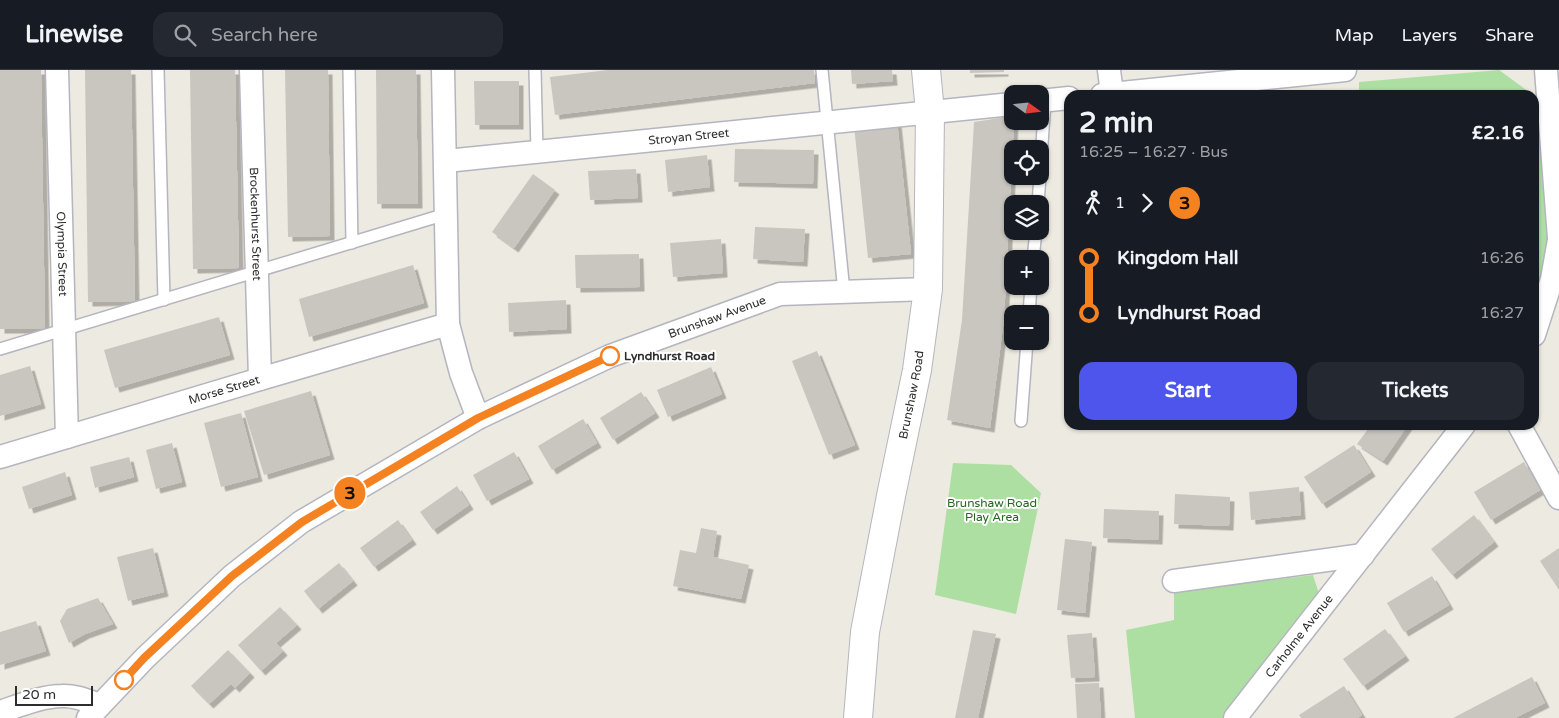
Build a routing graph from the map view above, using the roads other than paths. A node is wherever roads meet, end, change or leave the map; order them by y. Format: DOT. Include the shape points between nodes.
graph roads {
  1 [pos="58,70"];
  2 [pos="158,70"];
  3 [pos="251,70"];
  4 [pos="348,70"];
  5 [pos="443,70"];
  6 [pos="535,70"];
  7 [pos="822,70"];
  8 [pos="926,70"];
  9 [pos="1109,70"];
  10 [pos="1345,70"];
  11 [pos="1546,70"];
  12 [pos="1217,83"];
  13 [pos="1107,90"];
  14 [pos="1147,90"];
  15 [pos="1064,99"];
  16 [pos="1049,100"];
  17 [pos="1004,105"];
  18 [pos="930,112"];
  19 [pos="828,122"];
  20 [pos="537,152"];
  21 [pos="446,161"];
  22 [pos="446,214"];
  23 [pos="1559,239"];
  24 [pos="352,243"];
  25 [pos="257,272"];
  26 [pos="928,289"];
  27 [pos="844,292"];
  28 [pos="164,300"];
  29 [pos="1539,320"];
  30 [pos="448,324"];
  31 [pos="64,330"];
  32 [pos="0,349"];
  33 [pos="1026,350"];
  34 [pos="260,379"];
  35 [pos="478,418"];
  36 [pos="1021,421"];
  37 [pos="1460,430"];
  38 [pos="1522,430"];
  39 [pos="67,437"];
  40 [pos="0,457"];
  41 [pos="1559,498"];
  42 [pos="1362,554"];
  43 [pos="1174,581"];
  44 [pos="0,712"];
  45 [pos="94,712"];
  46 [pos="858,718"];
  47 [pos="1235,718"];
  1 -- 31 [label="street, Olympia Street"];
  2 -- 28 [label="lane"];
  3 -- 25 [label="street, Brockenhurst Street"];
  4 -- 24 [label="lane"];
  5 -- 21 [label="street"];
  6 -- 20 [label="lane"];
  7 -- 19 [label="lane"];
  8 -- 18 [label="street, Brunshaw Road"];
  9 -- 13 [label="street"];
  10 -- 12 [label="street"];
  11 -- 23 [label="street"];
  12 -- 14 [label="street"];
  15 -- 16 [label="street"];
  17 -- 18 [label="street, Stroyan Street"];
  18 -- 19 [label="street, Stroyan Street"];
  18 -- 26 [label="street, Brunshaw Road"];
  19 -- 20 [label="street, Stroyan Street"];
  19 -- 27 [label="lane"];
  20 -- 21 [label="street, Stroyan Street"];
  21 -- 22 [label="street"];
  22 -- 24 [label="lane"];
  22 -- 30 [label="street"];
  23 -- 29 [label="street" via="1552,279"];
  24 -- 25 [label="lane"];
  25 -- 28 [label="lane"];
  25 -- 34 [label="street, Brockenhurst Street"];
  26 -- 27 [label="street, Brunshaw Avenue"];
  26 -- 46 [label="street, Brunshaw Road" via="918,370 866,632"];
  27 -- 35 [label="street, Brunshaw Avenue" via="780,294 610,356"];
  28 -- 31 [label="lane"];
  30 -- 34 [label="street, Morse Street"];
  30 -- 35 [label="street" via="460,373"];
  31 -- 32 [label="lane"];
  31 -- 39 [label="street, Olympia Street"];
  33 -- 36 [label="lane"];
  34 -- 39 [label="street, Morse Street"];
  35 -- 45 [label="street, Brunshaw Avenue" via="302,522 232,576 144,658"];
  37 -- 42 [label="street, Carholme Avenue"];
  38 -- 41 [label="street"];
  39 -- 40 [label="street, Morse Street"];
  42 -- 43 [label="street"];
  42 -- 47 [label="street, Carholme Avenue"];
  44 -- 45 [label="street" via="61,696 80,698"];
}
